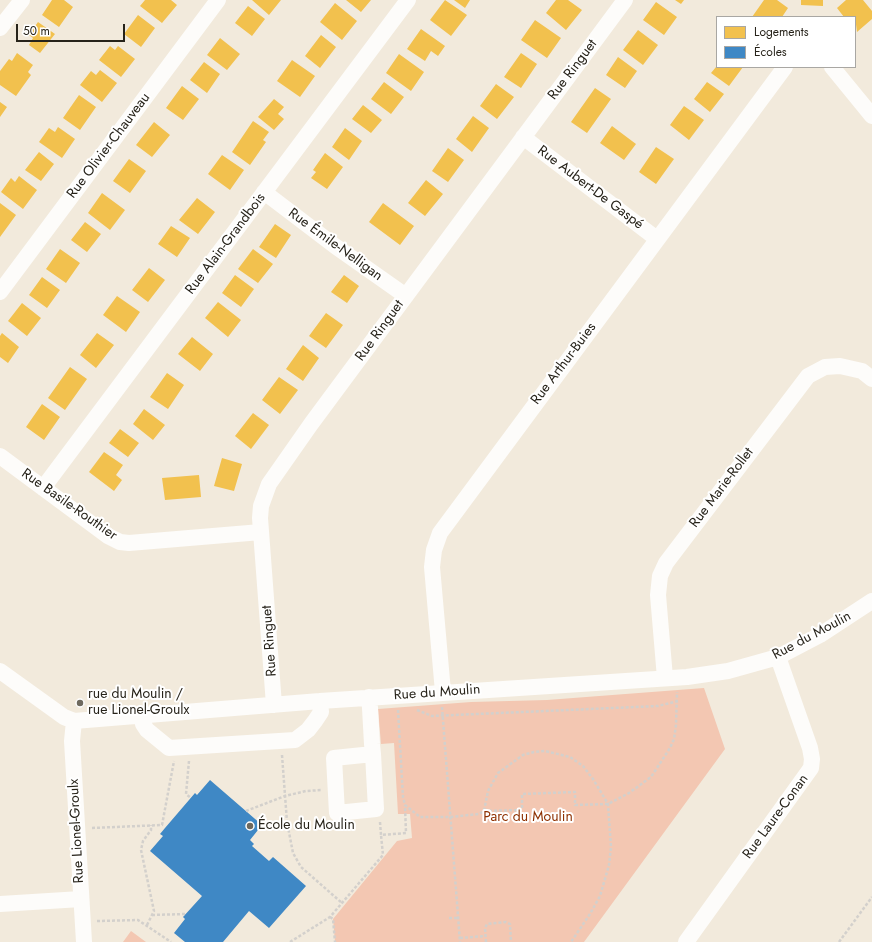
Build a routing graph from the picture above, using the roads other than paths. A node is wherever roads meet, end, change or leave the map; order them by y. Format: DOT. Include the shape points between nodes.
graph roads {
  1 [pos="22,0"];
  2 [pos="218,0"];
  3 [pos="408,0"];
  4 [pos="625,0"];
  5 [pos="0,28"];
  6 [pos="784,68"];
  7 [pos="833,68"];
  8 [pos="872,116"];
  9 [pos="523,137"];
  10 [pos="264,192"];
  11 [pos="657,239"];
  12 [pos="0,292"];
  13 [pos="406,296"];
  14 [pos="872,379"];
  15 [pos="0,456"];
  16 [pos="43,488"];
  17 [pos="261,532"];
  18 [pos="872,602"];
  19 [pos="778,657"];
  20 [pos="0,671"];
  21 [pos="671,683"];
  22 [pos="369,697"];
  23 [pos="442,697"];
  24 [pos="320,701"];
  25 [pos="274,704"];
  26 [pos="142,715"];
  27 [pos="74,721"];
  28 [pos="373,754"];
  29 [pos="81,899"];
  30 [pos="0,904"];
  31 [pos="84,942"];
  32 [pos="686,942"];
  1 -- 5 [label="street"];
  2 -- 12 [label="street, Rue Olivier-Chauveau"];
  3 -- 10 [label="street, Rue Alain-Grandbois"];
  4 -- 9 [label="street, Rue Ringuet"];
  6 -- 11 [label="street, Rue Arthur-Buies"];
  7 -- 8 [label="street"];
  9 -- 11 [label="street, Rue Aubert-De Gaspé"];
  9 -- 13 [label="street, Rue Ringuet"];
  10 -- 13 [label="street, Rue Émile-Nelligan"];
  10 -- 16 [label="street, Rue Alain-Grandbois"];
  11 -- 23 [label="street, Rue Arthur-Buies" via="436,540 432,567"];
  13 -- 17 [label="street, Rue Ringuet" via="273,477 261,506"];
  14 -- 21 [label="street, Rue Marie-Rollet" via="862,371 840,366 825,367 808,376 666,563 660,576 658,595"];
  15 -- 16 [label="street, Rue Basile-Routhier"];
  16 -- 17 [label="street, Rue Basile-Routhier" via="108,536 124,543"];
  17 -- 25 [label="street, Rue Ringuet"];
  18 -- 19 [label="street, Rue du Moulin" via="820,635"];
  19 -- 21 [label="street, Rue du Moulin"];
  19 -- 32 [label="street, Rue Laure-Conan" via="810,748 811,768"];
  20 -- 27 [label="street" via="64,717"];
  21 -- 23 [label="street, Rue du Moulin"];
  22 -- 23 [label="street, Rue du Moulin"];
  22 -- 24 [label="street, Rue du Moulin"];
  22 -- 28 [label="street"];
  24 -- 25 [label="street, Rue du Moulin"];
  24 -- 26 [label="street" via="321,712 308,730 295,740 169,748 146,730"];
  25 -- 26 [label="street, Rue du Moulin"];
  26 -- 27 [label="street, Rue du Moulin"];
  27 -- 29 [label="street, Rue Lionel-Groulx" via="72,741"];
  29 -- 30 [label="street"];
  29 -- 31 [label="street, Rue Lionel-Groulx"];
}
